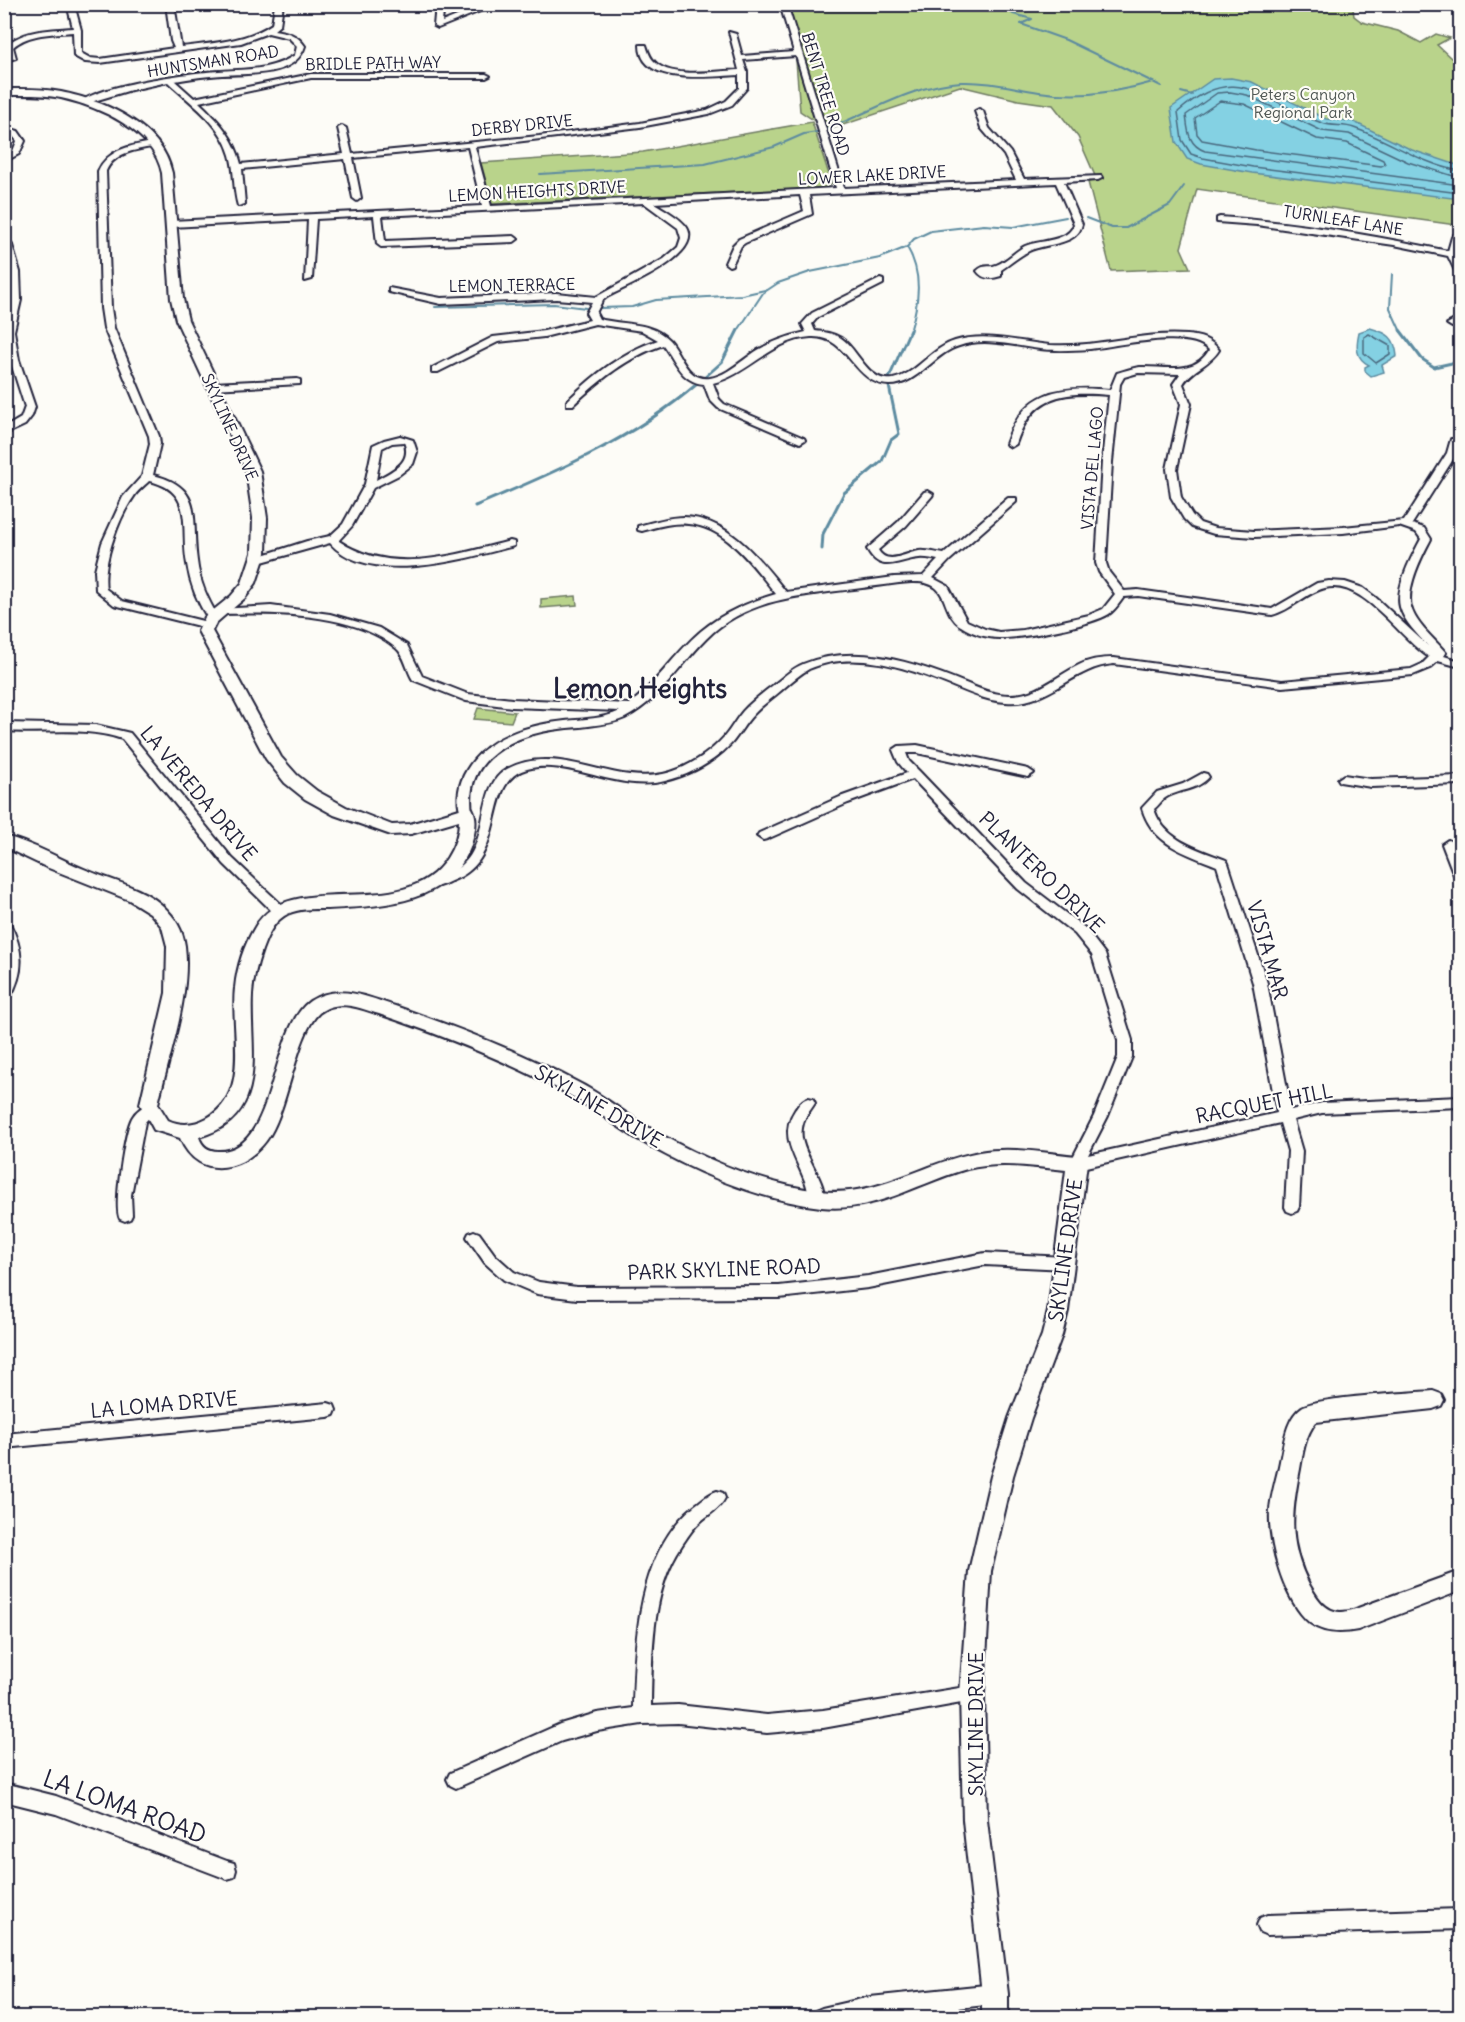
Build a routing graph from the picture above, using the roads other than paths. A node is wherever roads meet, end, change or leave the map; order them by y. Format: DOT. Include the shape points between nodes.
graph roads {
  1 [pos="70,4"];
  2 [pos="170,4"];
  3 [pos="279,4"];
  4 [pos="440,4"];
  5 [pos="495,4"];
  6 [pos="783,4"];
  7 [pos="1419,4"];
  8 [pos="1461,7"];
  9 [pos="1414,12"];
  10 [pos="77,30"];
  11 [pos="269,31"];
  12 [pos="732,34"];
  13 [pos="643,47"];
  14 [pos="178,48"];
  15 [pos="798,54"];
  16 [pos="12,58"];
  17 [pos="739,58"];
  18 [pos="743,72"];
  19 [pos="486,76"];
  20 [pos="171,81"];
  21 [pos="4,92"];
  22 [pos="191,101"];
  23 [pos="84,102"];
  24 [pos="979,111"];
  25 [pos="342,128"];
  26 [pos="4,129"];
  27 [pos="154,144"];
  28 [pos="471,146"];
  29 [pos="349,157"];
  30 [pos="4,160"];
  31 [pos="238,167"];
  32 [pos="1098,178"];
  33 [pos="1059,181"];
  34 [pos="1023,183"];
  35 [pos="841,191"];
  36 [pos="804,193"];
  37 [pos="357,198"];
  38 [pos="647,201"];
  39 [pos="241,204"];
  40 [pos="487,208"];
  41 [pos="378,214"];
  42 [pos="312,217"];
  43 [pos="1220,220"];
  44 [pos="171,224"];
  45 [pos="1461,232"];
  46 [pos="4,237"];
  47 [pos="514,239"];
  48 [pos="1456,256"];
  49 [pos="729,263"];
  50 [pos="996,269"];
  51 [pos="1461,273"];
  52 [pos="308,279"];
  53 [pos="880,282"];
  54 [pos="392,290"];
  55 [pos="597,300"];
  56 [pos="595,321"];
  57 [pos="811,334"];
  58 [pos="667,343"];
  59 [pos="1155,369"];
  60 [pos="435,370"];
  61 [pos="1188,371"];
  62 [pos="708,381"];
  63 [pos="297,382"];
  64 [pos="213,386"];
  65 [pos="1178,386"];
  66 [pos="1114,393"];
  67 [pos="570,403"];
  68 [pos="4,432"];
  69 [pos="800,440"];
  70 [pos="1455,441"];
  71 [pos="1011,444"];
  72 [pos="147,477"];
  73 [pos="369,486"];
  74 [pos="928,495"];
  75 [pos="1012,500"];
  76 [pos="1407,524"];
  77 [pos="642,528"];
  78 [pos="333,539"];
  79 [pos="510,544"];
  80 [pos="946,558"];
  81 [pos="258,560"];
  82 [pos="926,579"];
  83 [pos="1121,594"];
  84 [pos="783,595"];
  85 [pos="214,618"];
  86 [pos="1437,657"];
  87 [pos="1461,664"];
  88 [pos="633,708"];
  89 [pos="4,727"];
  90 [pos="1028,773"];
  91 [pos="915,774"];
  92 [pos="1203,777"];
  93 [pos="1344,779"];
  94 [pos="1461,780"];
  95 [pos="466,812"];
  96 [pos="763,836"];
  97 [pos="4,841"];
  98 [pos="1448,843"];
  99 [pos="1461,875"];
  100 [pos="434,883"];
  101 [pos="279,910"];
  102 [pos="4,925"];
  103 [pos="4,996"];
  104 [pos="1461,1102"];
  105 [pos="808,1103"];
  106 [pos="150,1109"];
  107 [pos="1285,1115"];
  108 [pos="188,1131"];
  109 [pos="1077,1163"];
  110 [pos="818,1199"];
  111 [pos="1293,1208"];
  112 [pos="125,1215"];
  113 [pos="474,1237"];
  114 [pos="1066,1263"];
  115 [pos="1433,1400"];
  116 [pos="328,1410"];
  117 [pos="4,1441"];
  118 [pos="717,1498"];
  119 [pos="1461,1581"];
  120 [pos="972,1694"];
  121 [pos="642,1715"];
  122 [pos="456,1779"];
  123 [pos="4,1792"];
  124 [pos="227,1870"];
  125 [pos="1461,1919"];
  126 [pos="1267,1925"];
  127 [pos="995,1994"];
  128 [pos="822,2018"];
  129 [pos="995,2018"];
  1 -- 10 [label="street"];
  2 -- 14 [label="street"];
  3 -- 11 [label="street" via="278,22"];
  4 -- 5 [label="street" via="438,26"];
  6 -- 15 [label="street, BENT TREE ROAD"];
  7 -- 8 [label="street"];
  7 -- 9 [label="street"];
  10 -- 14 [label="street" via="77,54 88,60 115,60"];
  10 -- 16 [label="street" via="35,34 18,40 9,47"];
  11 -- 14 [label="street" via="241,41"];
  11 -- 20 [label="street, HUNTSMAN ROAD" via="297,40 301,46 298,56 268,70 211,73"];
  12 -- 17 [label="street"];
  13 -- 18 [label="street" via="650,62 666,71"];
  15 -- 17 [label="street"];
  15 -- 35 [label="street, BENT TREE ROAD"];
  17 -- 18 [label="street"];
  18 -- 28 [label="street, DERBY DRIVE" via="740,93 709,112 599,131"];
  19 -- 22 [label="street, BRIDLE PATH WAY" via="311,76"];
  20 -- 22 [label="street"];
  20 -- 23 [label="street, HUNTSMAN ROAD"];
  21 -- 23 [label="street, SKYLINE DRIVE" via="45,93"];
  22 -- 31 [label="street" via="219,128"];
  23 -- 27 [label="street, SKYLINE DRIVE" via="131,126"];
  24 -- 34 [label="street" via="981,123 1005,151"];
  25 -- 29 [label="street"];
  26 -- 30 [label="street" via="15,133 21,141 16,153"];
  27 -- 44 [label="street, SKYLINE DRIVE" via="165,165"];
  27 -- 72 [label="street" via="116,155 104,164 102,171 106,308 109,328 154,436"];
  28 -- 29 [label="street, DERBY DRIVE"];
  28 -- 40 [label="street"];
  29 -- 31 [label="street, DERBY DRIVE"];
  29 -- 37 [label="street"];
  31 -- 39 [label="street"];
  32 -- 33 [label="street, LOWER LAKE DRIVE"];
  33 -- 34 [label="street, LOWER LAKE DRIVE"];
  33 -- 50 [label="street" via="1077,229 1066,238 1028,248"];
  34 -- 35 [label="street, LOWER LAKE DRIVE"];
  35 -- 36 [label="street, LOWER LAKE DRIVE"];
  36 -- 38 [label="street, LOWER LAKE DRIVE"];
  36 -- 49 [label="street" via="809,212 742,241"];
  38 -- 40 [label="street, LEMON HEIGHTS DRIVE"];
  38 -- 55 [label="street, LEMON HEIGHTS DRIVE" via="682,227 682,248 667,261"];
  40 -- 41 [label="street, LEMON HEIGHTS DRIVE"];
  41 -- 42 [label="street, LEMON HEIGHTS DRIVE"];
  41 -- 47 [label="street" via="381,244"];
  42 -- 44 [label="street, LEMON HEIGHTS DRIVE"];
  42 -- 52 [label="street"];
  43 -- 48 [label="street, TURNLEAF LANE" via="1375,239"];
  44 -- 64 [label="street, SKYLINE DRIVE" via="180,312"];
  45 -- 48 [label="street" via="1452,242"];
  46 -- 68 [label="street" via="15,264 15,311 9,328 10,341 30,407 23,422"];
  48 -- 51 [label="street"];
  53 -- 57 [label="street" via="815,315 807,324"];
  54 -- 55 [label="street, LEMON TERRACE" via="441,301 556,296"];
  55 -- 56 [label="street" via="591,313"];
  56 -- 58 [label="street" via="648,329"];
  56 -- 60 [label="street" via="544,334 496,339"];
  57 -- 61 [label="street" via="829,335 841,341 873,377 891,382 909,377 944,348 970,340 1064,348 1184,337 1213,347 1207,360"];
  57 -- 62 [label="street" via="777,345"];
  58 -- 62 [label="street" via="686,376"];
  58 -- 67 [label="street" via="640,351 608,368"];
  59 -- 61 [label="street, VISTA DEL LAGO"];
  59 -- 65 [label="street"];
  59 -- 66 [label="street, VISTA DEL LAGO" via="1120,375"];
  61 -- 65 [label="street"];
  62 -- 69 [label="street" via="721,406"];
  63 -- 64 [label="street"];
  64 -- 81 [label="street, SKYLINE DRIVE" via="256,481"];
  65 -- 76 [label="street" via="1186,404 1172,469 1176,497 1196,525 1220,532 1254,534"];
  66 -- 71 [label="street" via="1066,391 1043,397 1014,429"];
  66 -- 83 [label="street, VISTA DEL LAGO" via="1101,563"];
  70 -- 76 [label="street" via="1452,453"];
  72 -- 85 [label="street" via="178,489 186,502 192,530 190,559"];
  72 -- 85 [label="street" via="121,511 101,568 101,590 118,603"];
  73 -- 73 [label="street" via="408,465 413,456 408,440 379,445"];
  73 -- 78 [label="street" via="346,526"];
  74 -- 80 [label="street" via="873,549 876,556 889,562 920,554"];
  75 -- 80 [label="street"];
  76 -- 86 [label="street" via="1426,538 1409,572 1406,611 1439,650"];
  77 -- 84 [label="street" via="670,521 693,521 720,532 748,554"];
  78 -- 79 [label="street" via="341,548 367,560 395,562 457,556"];
  78 -- 81 [label="street"];
  80 -- 82 [label="street"];
  81 -- 85 [label="street, SKYLINE DRIVE" via="247,588"];
  82 -- 83 [label="street" via="944,588 963,623 999,635 1092,618 1107,611"];
  82 -- 84 [label="street"];
  83 -- 86 [label="street" via="1138,593 1272,612 1320,585 1346,585 1365,594"];
  84 -- 88 [label="street" via="753,604 720,621"];
  85 -- 88 [label="street" via="271,609 330,617 375,630 403,647 417,678 466,698"];
  85 -- 95 [label="street" via="205,631 208,640 270,753 311,795 340,812 391,830 411,829"];
  86 -- 87 [label="street"];
  86 -- 100 [label="street" via="1413,672 1295,684 1097,661 1080,668 1047,692 1016,699 987,695 899,662 823,661 795,673 748,714 720,747 681,772 638,780 549,763 514,769 497,786 486,830 472,863"];
  88 -- 95 [label="street" via="605,720 527,731 497,745 470,774 464,791"];
  89 -- 101 [label="street, LA VEREDA DRIVE" via="86,727 126,736 228,861"];
  90 -- 91 [label="street, PLANTERO DRIVE" via="917,749 899,750"];
  91 -- 96 [label="street"];
  91 -- 109 [label="street, PLANTERO DRIVE" via="1022,886 1080,931 1098,954 1125,1040 1125,1057"];
  92 -- 107 [label="street, VISTA MAR" via="1161,795 1148,808 1149,817 1167,839 1222,863 1260,981"];
  93 -- 94 [label="street" via="1371,783"];
  95 -- 100 [label="street" via="468,825 459,854 449,871"];
  97 -- 106 [label="street" via="140,899 170,925 177,973 169,1025 149,1095"];
  98 -- 99 [label="street"];
  100 -- 101 [label="street" via="389,898 301,904"];
  101 -- 108 [label="street" via="265,923 246,971 240,1094 223,1117 204,1128"];
  102 -- 103 [label="street" via="15,968 15,978"];
  104 -- 107 [label="street, RACQUET HILL" via="1356,1105"];
  105 -- 110 [label="street" via="797,1116 793,1133"];
  106 -- 108 [label="street" via="161,1125 173,1131"];
  106 -- 112 [label="street" via="138,1120 124,1195"];
  107 -- 109 [label="street, RACQUET HILL"];
  107 -- 111 [label="street, VISTA MAR" via="1294,1151"];
  108 -- 110 [label="street, SKYLINE DRIVE" via="189,1141 204,1156 219,1160 246,1152 267,1121 307,1015 320,1004 349,998 499,1051 577,1091 651,1138 703,1162 758,1184"];
  109 -- 110 [label="street, SKYLINE DRIVE" via="996,1158 970,1161 870,1199"];
  109 -- 114 [label="street, SKYLINE DRIVE"];
  113 -- 114 [label="street, PARK SKYLINE ROAD" via="509,1275 537,1288 577,1293 779,1292 868,1282 985,1259"];
  114 -- 120 [label="street, SKYLINE DRIVE" via="1052,1335 1002,1476 980,1571"];
  115 -- 119 [label="street" via="1309,1414 1297,1430 1281,1510 1282,1529 1297,1587 1320,1617 1341,1623 1358,1619"];
  116 -- 117 [label="street, LA LOMA DRIVE"];
  118 -- 121 [label="street" via="690,1521 667,1552 647,1626"];
  120 -- 121 [label="street" via="823,1719 767,1724 678,1714"];
  120 -- 127 [label="street, SKYLINE DRIVE" via="975,1820"];
  121 -- 122 [label="street" via="560,1733"];
  123 -- 124 [label="street, LA LOMA ROAD" via="56,1805"];
  125 -- 126 [label="street"];
  127 -- 128 [label="street" via="870,2007"];
  127 -- 129 [label="street, SKYLINE DRIVE"];
}
